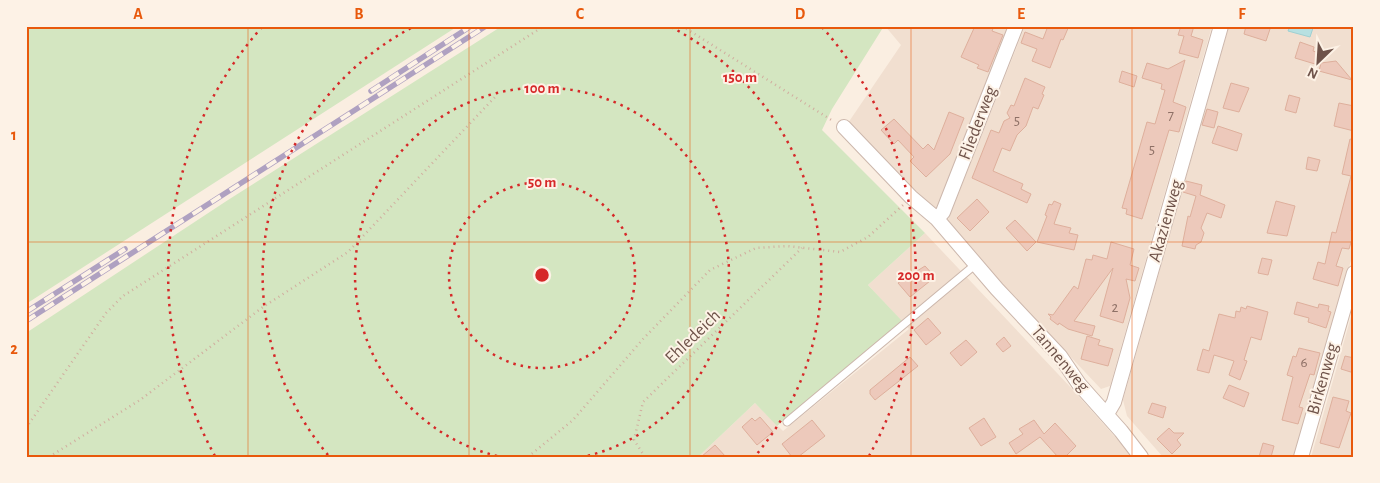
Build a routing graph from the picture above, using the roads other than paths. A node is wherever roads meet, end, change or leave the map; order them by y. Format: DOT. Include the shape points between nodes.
graph roads {
  1 [pos="1016,26"];
  2 [pos="1221,26"];
  3 [pos="844,128"];
  4 [pos="937,219"];
  5 [pos="976,264"];
  6 [pos="1354,273"];
  7 [pos="1107,414"];
  8 [pos="787,422"];
  9 [pos="1141,457"];
  10 [pos="1301,457"];
  1 -- 4 [label="street, Fliederweg"];
  2 -- 7 [label="street, Akazienweg" via="1117,393"];
  3 -- 4 [label="street, Tannenweg"];
  4 -- 5 [label="street, Tannenweg"];
  5 -- 7 [label="street, Tannenweg" via="1060,356 1079,384"];
  5 -- 8 [label="lane"];
  6 -- 10 [label="street, Birkenweg"];
  7 -- 9 [label="street, Tannenweg"];
}
